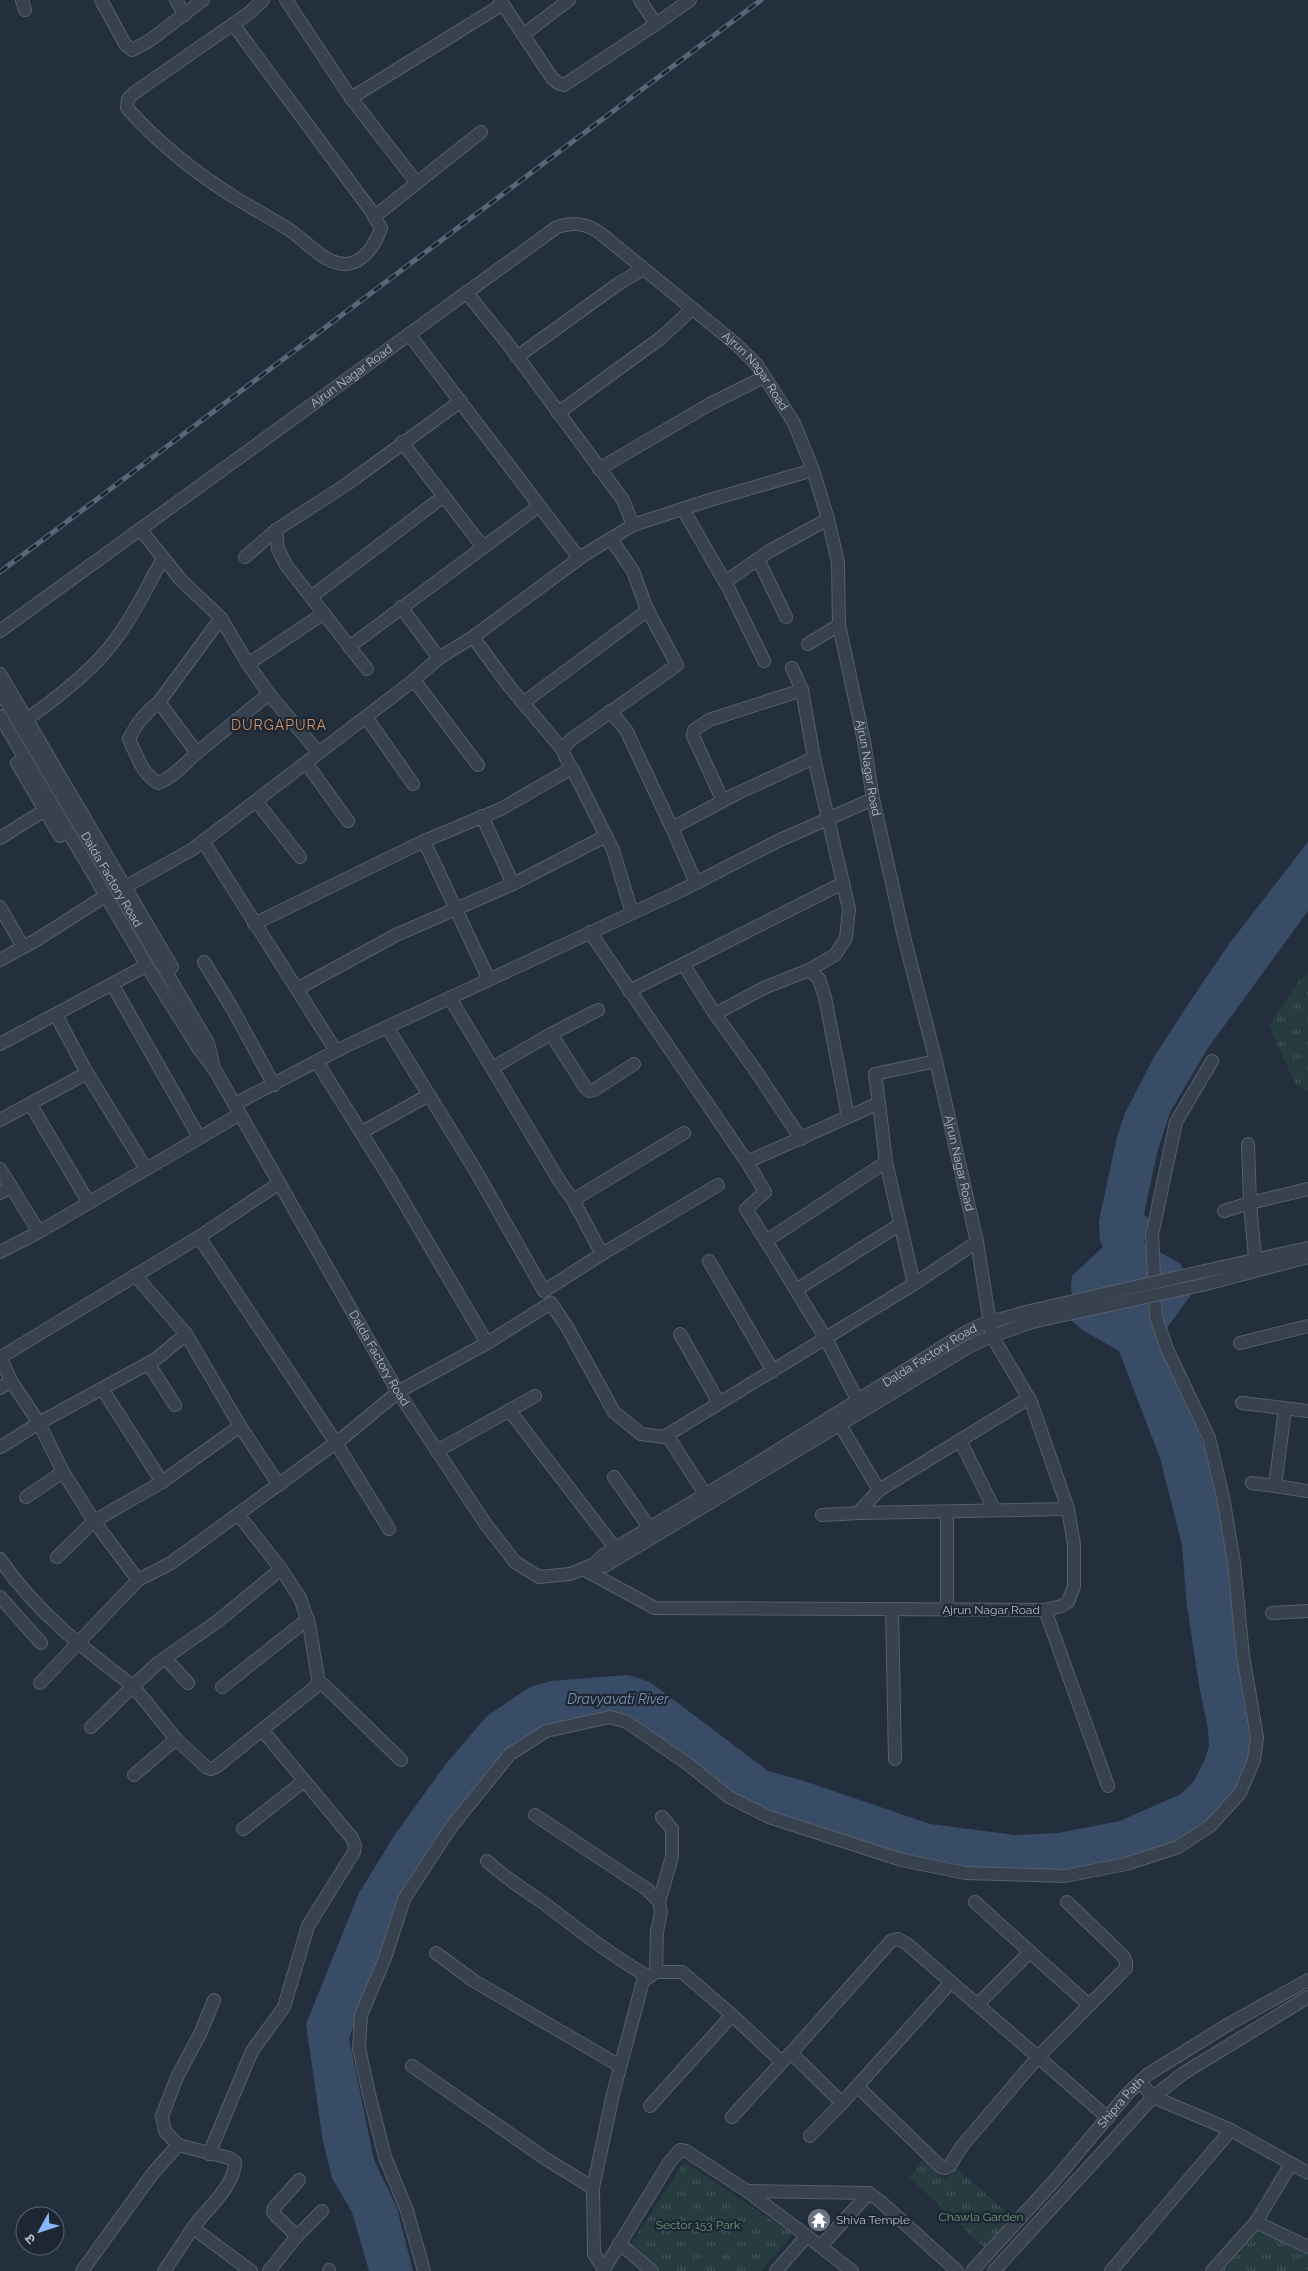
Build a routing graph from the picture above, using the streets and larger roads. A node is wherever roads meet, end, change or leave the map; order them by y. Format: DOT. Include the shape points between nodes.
graph roads {
  1 [pos="101,0"];
  2 [pos="176,0"];
  3 [pos="203,0"];
  4 [pos="263,0"];
  5 [pos="286,0"];
  6 [pos="569,0"];
  7 [pos="640,0"];
  8 [pos="690,0"];
  9 [pos="501,2"];
  10 [pos="184,15"];
  11 [pos="233,24"];
  12 [pos="656,24"];
  13 [pos="523,35"];
  14 [pos="351,98"];
  15 [pos="481,132"];
  16 [pos="416,182"];
  17 [pos="374,216"];
  18 [pos="643,269"];
  19 [pos="466,292"];
  20 [pos="692,309"];
  21 [pos="409,334"];
  22 [pos="517,356"];
  23 [pos="764,377"];
  24 [pos="461,401"];
  25 [pos="558,413"];
  26 [pos="402,442"];
  27 [pos="599,469"];
  28 [pos="813,470"];
  29 [pos="444,496"];
  30 [pos="539,506"];
  31 [pos="683,509"];
  32 [pos="828,519"];
  33 [pos="633,525"];
  34 [pos="140,529"];
  35 [pos="276,530"];
  36 [pos="611,539"];
  37 [pos="483,548"];
  38 [pos="245,557"];
  39 [pos="163,558"];
  40 [pos="579,558"];
  41 [pos="758,559"];
  42 [pos="725,582"];
  43 [pos="311,597"];
  44 [pos="401,607"];
  45 [pos="648,610"];
  46 [pos="324,613"];
  47 [pos="786,617"];
  48 [pos="221,618"];
  49 [pos="839,625"];
  50 [pos="0,631"];
  51 [pos="473,637"];
  52 [pos="808,644"];
  53 [pos="349,647"];
  54 [pos="439,658"];
  55 [pos="764,661"];
  56 [pos="248,664"];
  57 [pos="792,668"];
  58 [pos="367,669"];
  59 [pos="0,674"];
  60 [pos="414,680"];
  61 [pos="802,690"];
  62 [pos="0,691"];
  63 [pos="269,694"];
  64 [pos="159,702"];
  65 [pos="523,703"];
  66 [pos="610,711"];
  67 [pos="0,716"];
  68 [pos="366,717"];
  69 [pos="27,718"];
  70 [pos="0,733"];
  71 [pos="562,749"];
  72 [pos="197,753"];
  73 [pos="319,753"];
  74 [pos="814,758"];
  75 [pos="306,763"];
  76 [pos="478,765"];
  77 [pos="571,769"];
  78 [pos="412,784"];
  79 [pos="873,799"];
  80 [pos="256,801"];
  81 [pos="723,801"];
  82 [pos="45,810"];
  83 [pos="482,816"];
  84 [pos="828,820"];
  85 [pos="348,821"];
  86 [pos="672,828"];
  87 [pos="606,836"];
  88 [pos="0,838"];
  89 [pos="203,841"];
  90 [pos="424,841"];
  91 [pos="300,857"];
  92 [pos="696,883"];
  93 [pos="843,883"];
  94 [pos="513,884"];
  95 [pos="126,887"];
  96 [pos="99,900"];
  97 [pos="0,907"];
  98 [pos="456,909"];
  99 [pos="632,913"];
  100 [pos="254,924"];
  101 [pos="590,932"];
  102 [pos="23,947"];
  103 [pos="0,960"];
  104 [pos="204,962"];
  105 [pos="683,964"];
  106 [pos="151,970"];
  107 [pos="810,970"];
  108 [pos="489,980"];
  109 [pos="112,984"];
  110 [pos="297,989"];
  111 [pos="629,991"];
  112 [pos="450,998"];
  113 [pos="598,1010"];
  114 [pos="715,1014"];
  115 [pos="56,1015"];
  116 [pos="387,1027"];
  117 [pos="551,1034"];
  118 [pos="0,1044"];
  119 [pos="203,1046"];
  120 [pos="336,1051"];
  121 [pos="936,1061"];
  122 [pos="1212,1061"];
  123 [pos="317,1062"];
  124 [pos="634,1064"];
  125 [pos="492,1068"];
  126 [pos="87,1073"];
  127 [pos="274,1086"];
  128 [pos="429,1095"];
  129 [pos="879,1103"];
  130 [pos="31,1105"];
  131 [pos="237,1109"];
  132 [pos="848,1117"];
  133 [pos="0,1120"];
  134 [pos="362,1132"];
  135 [pos="684,1134"];
  136 [pos="199,1137"];
  137 [pos="801,1139"];
  138 [pos="1248,1144"];
  139 [pos="746,1162"];
  140 [pos="886,1162"];
  141 [pos="0,1169"];
  142 [pos="146,1169"];
  143 [pos="278,1184"];
  144 [pos="718,1185"];
  145 [pos="1308,1189"];
  146 [pos="5,1190"];
  147 [pos="573,1200"];
  148 [pos="89,1203"];
  149 [pos="1250,1203"];
  150 [pos="1224,1212"];
  151 [pos="899,1226"];
  152 [pos="39,1232"];
  153 [pos="199,1237"];
  154 [pos="766,1241"];
  155 [pos="976,1242"];
  156 [pos="1308,1248"];
  157 [pos="0,1252"];
  158 [pos="602,1254"];
  159 [pos="1255,1258"];
  160 [pos="1308,1258"];
  161 [pos="709,1261"];
  162 [pos="136,1275"];
  163 [pos="914,1284"];
  164 [pos="796,1290"];
  165 [pos="544,1291"];
  166 [pos="550,1303"];
  167 [pos="1031,1316"];
  168 [pos="990,1322"];
  169 [pos="1308,1326"];
  170 [pos="186,1334"];
  171 [pos="680,1334"];
  172 [pos="992,1336"];
  173 [pos="826,1340"];
  174 [pos="1240,1342"];
  175 [pos="487,1343"];
  176 [pos="0,1357"];
  177 [pos="148,1363"];
  178 [pos="773,1371"];
  179 [pos="5,1384"];
  180 [pos="103,1390"];
  181 [pos="398,1392"];
  182 [pos="535,1396"];
  183 [pos="1029,1398"];
  184 [pos="858,1401"];
  185 [pos="719,1403"];
  186 [pos="1242,1403"];
  187 [pos="175,1405"];
  188 [pos="1285,1409"];
  189 [pos="509,1410"];
  190 [pos="1308,1411"];
  191 [pos="39,1423"];
  192 [pos="240,1426"];
  193 [pos="840,1426"];
  194 [pos="668,1435"];
  195 [pos="960,1440"];
  196 [pos="336,1443"];
  197 [pos="1,1447"];
  198 [pos="437,1451"];
  199 [pos="63,1472"];
  200 [pos="614,1477"];
  201 [pos="162,1482"];
  202 [pos="1252,1483"];
  203 [pos="279,1485"];
  204 [pos="1276,1486"];
  205 [pos="879,1490"];
  206 [pos="1308,1491"];
  207 [pos="705,1494"];
  208 [pos="26,1497"];
  209 [pos="994,1509"];
  210 [pos="1068,1509"];
  211 [pos="858,1513"];
  212 [pos="947,1513"];
  213 [pos="238,1514"];
  214 [pos="822,1515"];
  215 [pos="94,1521"];
  216 [pos="649,1527"];
  217 [pos="389,1529"];
  218 [pos="615,1548"];
  219 [pos="57,1557"];
  220 [pos="0,1559"];
  221 [pos="589,1567"];
  222 [pos="281,1569"];
  223 [pos="138,1580"];
  224 [pos="0,1597"];
  225 [pos="892,1609"];
  226 [pos="947,1610"];
  227 [pos="1045,1610"];
  228 [pos="1308,1611"];
  229 [pos="1272,1613"];
  230 [pos="308,1620"];
  231 [pos="41,1643"];
  232 [pos="77,1644"];
  233 [pos="166,1658"];
  234 [pos="40,1683"];
  235 [pos="188,1683"];
  236 [pos="319,1684"];
  237 [pos="133,1686"];
  238 [pos="222,1686"];
  239 [pos="91,1727"];
  240 [pos="263,1731"];
  241 [pos="176,1738"];
  242 [pos="895,1759"];
  243 [pos="400,1760"];
  244 [pos="134,1775"];
  245 [pos="304,1781"];
  246 [pos="1108,1786"];
  247 [pos="535,1815"];
  248 [pos="662,1817"];
  249 [pos="243,1829"];
  250 [pos="486,1861"];
  251 [pos="659,1902"];
  252 [pos="975,1902"];
  253 [pos="1067,1902"];
  254 [pos="1030,1952"];
  255 [pos="436,1953"];
  256 [pos="652,1974"];
  257 [pos="1308,1980"];
  258 [pos="951,1982"];
  259 [pos="1308,1998"];
  260 [pos="214,2000"];
  261 [pos="978,2004"];
  262 [pos="1089,2005"];
  263 [pos="732,2015"];
  264 [pos="1038,2057"];
  265 [pos="787,2058"];
  266 [pos="412,2066"];
  267 [pos="620,2066"];
  268 [pos="1140,2082"];
  269 [pos="857,2086"];
  270 [pos="1153,2097"];
  271 [pos="842,2103"];
  272 [pos="650,2106"];
  273 [pos="732,2117"];
  274 [pos="1108,2118"];
  275 [pos="1231,2130"];
  276 [pos="810,2136"];
  277 [pos="178,2145"];
  278 [pos="209,2154"];
  279 [pos="1291,2164"];
  280 [pos="1308,2173"];
  281 [pos="299,2180"];
  282 [pos="593,2188"];
  283 [pos="747,2191"];
  284 [pos="869,2193"];
  285 [pos="322,2211"];
  286 [pos="1256,2222"];
  287 [pos="193,2228"];
  288 [pos="297,2236"];
  289 [pos="807,2236"];
  290 [pos="619,2243"];
  291 [pos="821,2246"];
  292 [pos="1308,2248"];
  293 [pos="604,2270"];
  294 [pos="82,2271"];
  295 [pos="164,2271"];
  296 [pos="251,2271"];
  297 [pos="269,2271"];
  298 [pos="424,2271"];
  299 [pos="652,2271"];
  300 [pos="776,2271"];
  301 [pos="852,2271"];
  302 [pos="957,2271"];
  303 [pos="972,2271"];
  304 [pos="994,2271"];
  305 [pos="1110,2271"];
  306 [pos="1212,2271"];
  1 -- 10 [label="street" via="125,44 132,50"];
  2 -- 10 [label="street"];
  3 -- 10 [label="street"];
  4 -- 11 [label="street"];
  5 -- 14 [label="street"];
  6 -- 13 [label="street"];
  7 -- 12 [label="street"];
  8 -- 12 [label="street"];
  9 -- 13 [label="street"];
  9 -- 14 [label="street"];
  11 -- 17 [label="street"];
  11 -- 17 [label="street" via="134,92 128,99 127,108 144,127 187,163 337,263 356,262 376,243 381,228"];
  12 -- 13 [label="street" via="564,84 552,78"];
  14 -- 16 [label="street"];
  15 -- 16 [label="street"];
  16 -- 17 [label="street"];
  18 -- 19 [label="street, Ajrun Nagar Road" via="587,224 572,222 557,227"];
  18 -- 20 [label="street, Ajrun Nagar Road"];
  18 -- 22 [label="street"];
  19 -- 21 [label="street, Ajrun Nagar Road"];
  19 -- 22 [label="street"];
  20 -- 23 [label="street, Ajrun Nagar Road" via="737,345"];
  20 -- 25 [label="street" via="662,336"];
  21 -- 24 [label="street"];
  21 -- 34 [label="street, Ajrun Nagar Road"];
  22 -- 25 [label="street"];
  23 -- 27 [label="street" via="710,404"];
  23 -- 28 [label="street, Ajrun Nagar Road" via="794,422"];
  24 -- 26 [label="street"];
  24 -- 30 [label="street"];
  25 -- 27 [label="street"];
  26 -- 29 [label="street"];
  26 -- 35 [label="street"];
  27 -- 33 [label="street" via="623,500"];
  28 -- 31 [label="street"];
  28 -- 32 [label="street, Ajrun Nagar Road"];
  29 -- 37 [label="street"];
  29 -- 43 [label="street"];
  30 -- 37 [label="street"];
  30 -- 40 [label="street"];
  31 -- 33 [label="street"];
  31 -- 42 [label="street"];
  32 -- 41 [label="street"];
  32 -- 49 [label="street, Ajrun Nagar Road" via="838,563"];
  33 -- 36 [label="street"];
  34 -- 39 [label="street"];
  34 -- 50 [label="street, Ajrun Nagar Road"];
  35 -- 38 [label="street"];
  35 -- 43 [label="street" via="278,549 286,565"];
  36 -- 40 [label="street"];
  36 -- 45 [label="street" via="633,571"];
  37 -- 44 [label="street"];
  39 -- 48 [label="street"];
  39 -- 69 [label="street" via="142,597 102,656 66,691"];
  40 -- 51 [label="street"];
  41 -- 42 [label="street"];
  41 -- 47 [label="street"];
  42 -- 55 [label="street"];
  43 -- 46 [label="street"];
  44 -- 53 [label="street"];
  44 -- 54 [label="street"];
  45 -- 65 [label="street"];
  45 -- 66 [label="street" via="677,665"];
  46 -- 53 [label="street"];
  46 -- 56 [label="street"];
  48 -- 56 [label="street"];
  48 -- 64 [label="street"];
  49 -- 52 [label="street"];
  49 -- 79 [label="street, Ajrun Nagar Road"];
  51 -- 54 [label="street"];
  51 -- 65 [label="street"];
  53 -- 58 [label="street"];
  54 -- 60 [label="street"];
  56 -- 63 [label="street"];
  57 -- 61 [label="street"];
  59 -- 69 [label="street"];
  60 -- 68 [label="street"];
  60 -- 76 [label="street"];
  61 -- 74 [label="street"];
  61 -- 81 [label="street" via="710,720 694,730 693,736"];
  62 -- 106 [label="street, Dalda Factory Road"];
  63 -- 72 [label="street"];
  63 -- 73 [label="street"];
  64 -- 72 [label="street"];
  64 -- 72 [label="street" via="145,713 129,739 150,776 159,783 167,780"];
  65 -- 71 [label="street"];
  66 -- 71 [label="street"];
  66 -- 86 [label="street" via="626,730"];
  67 -- 106 [label="street, Dalda Factory Road"];
  68 -- 73 [label="street"];
  68 -- 78 [label="street"];
  69 -- 95 [label="street"];
  70 -- 82 [label="street"];
  71 -- 77 [label="street"];
  73 -- 75 [label="street"];
  74 -- 81 [label="street"];
  74 -- 84 [label="street"];
  75 -- 80 [label="street"];
  75 -- 85 [label="street"];
  77 -- 83 [label="street"];
  77 -- 87 [label="street"];
  79 -- 84 [label="street"];
  79 -- 121 [label="street, Ajrun Nagar Road"];
  80 -- 89 [label="street"];
  80 -- 91 [label="street"];
  81 -- 86 [label="street"];
  82 -- 88 [label="street"];
  82 -- 96 [label="street"];
  83 -- 90 [label="street"];
  83 -- 94 [label="street"];
  84 -- 92 [label="street" via="780,840"];
  84 -- 93 [label="street"];
  86 -- 92 [label="street"];
  87 -- 94 [label="street"];
  87 -- 99 [label="street"];
  89 -- 95 [label="street"];
  89 -- 100 [label="street"];
  90 -- 98 [label="street"];
  90 -- 100 [label="street"];
  92 -- 99 [label="street"];
  93 -- 105 [label="street"];
  93 -- 107 [label="street" via="849,909 846,938 835,955"];
  94 -- 98 [label="street"];
  95 -- 119 [label="street" via="201,1018"];
  96 -- 102 [label="street"];
  96 -- 106 [label="street"];
  97 -- 102 [label="street"];
  98 -- 108 [label="street"];
  98 -- 110 [label="street" via="396,935"];
  99 -- 101 [label="street"];
  100 -- 110 [label="street"];
  101 -- 108 [label="street"];
  101 -- 111 [label="street"];
  102 -- 103 [label="street"];
  104 -- 127 [label="street"];
  105 -- 111 [label="street"];
  105 -- 114 [label="street"];
  106 -- 109 [label="street"];
  106 -- 119 [label="street, Dalda Factory Road"];
  106 -- 119 [label="street" via="176,1028"];
  107 -- 114 [label="street" via="766,986"];
  107 -- 132 [label="street" via="819,979 825,997"];
  108 -- 112 [label="street"];
  109 -- 115 [label="street"];
  109 -- 136 [label="street"];
  110 -- 120 [label="street"];
  111 -- 139 [label="street"];
  112 -- 116 [label="street"];
  112 -- 125 [label="street"];
  113 -- 117 [label="street"];
  114 -- 137 [label="street"];
  115 -- 118 [label="street"];
  115 -- 126 [label="street"];
  116 -- 120 [label="street"];
  116 -- 128 [label="street"];
  117 -- 124 [label="street" via="589,1091"];
  117 -- 125 [label="street"];
  119 -- 131 [label="street, Dalda Factory Road"];
  120 -- 123 [label="street"];
  121 -- 129 [label="street" via="875,1074"];
  121 -- 155 [label="street, Ajrun Nagar Road"];
  122 -- 298 [label="street" via="1176,1122 1152,1235 1156,1317 1209,1438 1225,1506 1243,1656 1257,1737 1254,1760 1240,1792 1210,1826 1178,1847 1126,1864 1065,1876 965,1873 902,1860 769,1817 729,1797 627,1722 610,1717 546,1731 510,1754 452,1827 404,1899 385,1958 361,2015 359,2048 368,2094 385,2157 407,2211"];
  123 -- 127 [label="street"];
  123 -- 134 [label="street"];
  125 -- 147 [label="street"];
  126 -- 130 [label="street"];
  126 -- 142 [label="street"];
  127 -- 131 [label="street"];
  128 -- 134 [label="street"];
  128 -- 165 [label="street"];
  129 -- 132 [label="street"];
  129 -- 140 [label="street"];
  130 -- 133 [label="street"];
  130 -- 148 [label="street"];
  131 -- 136 [label="street"];
  131 -- 143 [label="street, Dalda Factory Road"];
  132 -- 137 [label="street"];
  134 -- 175 [label="street"];
  135 -- 147 [label="street"];
  136 -- 142 [label="street"];
  137 -- 139 [label="street"];
  138 -- 149 [label="street"];
  139 -- 154 [label="street" via="765,1192 746,1209"];
  140 -- 151 [label="street"];
  140 -- 154 [label="street"];
  141 -- 146 [label="street"];
  142 -- 148 [label="street"];
  143 -- 153 [label="street"];
  143 -- 181 [label="street, Dalda Factory Road"];
  144 -- 158 [label="street"];
  145 -- 149 [label="street"];
  146 -- 152 [label="street"];
  147 -- 158 [label="street"];
  148 -- 152 [label="street"];
  149 -- 150 [label="street"];
  149 -- 159 [label="street"];
  151 -- 163 [label="street"];
  151 -- 164 [label="street"];
  152 -- 157 [label="street"];
  153 -- 162 [label="street"];
  153 -- 196 [label="street"];
  154 -- 164 [label="street"];
  155 -- 163 [label="street"];
  155 -- 168 [label="street, Ajrun Nagar Road"];
  156 -- 159 [label="street, Dalda Factory Road"];
  158 -- 165 [label="street"];
  159 -- 167 [label="street, Dalda Factory Road, bridge"];
  160 -- 167 [label="street, Dalda Factory Road, bridge" via="1206,1284"];
  161 -- 178 [label="street"];
  162 -- 170 [label="street"];
  162 -- 176 [label="street"];
  163 -- 173 [label="street"];
  164 -- 173 [label="street"];
  165 -- 166 [label="street"];
  166 -- 175 [label="street"];
  166 -- 194 [label="street" via="567,1327 614,1412 640,1434"];
  167 -- 168 [label="street, Dalda Factory Road"];
  167 -- 172 [label="street, Dalda Factory Road"];
  168 -- 172 [label="street, Ajrun Nagar Road"];
  168 -- 184 [label="street, Dalda Factory Road" via="968,1331"];
  169 -- 174 [label="street"];
  170 -- 177 [label="street"];
  170 -- 192 [label="street"];
  171 -- 185 [label="street"];
  172 -- 183 [label="street, Ajrun Nagar Road"];
  172 -- 193 [label="street, Dalda Factory Road" via="904,1385"];
  173 -- 178 [label="street"];
  173 -- 184 [label="street"];
  175 -- 181 [label="street"];
  176 -- 179 [label="street"];
  177 -- 180 [label="street"];
  177 -- 187 [label="street"];
  178 -- 185 [label="street"];
  179 -- 191 [label="street"];
  180 -- 191 [label="street"];
  180 -- 201 [label="street"];
  181 -- 196 [label="street"];
  181 -- 198 [label="street, Dalda Factory Road"];
  182 -- 189 [label="street"];
  183 -- 195 [label="street"];
  183 -- 210 [label="street, Ajrun Nagar Road"];
  184 -- 207 [label="street, Dalda Factory Road"];
  185 -- 194 [label="street"];
  186 -- 188 [label="street"];
  188 -- 190 [label="street"];
  188 -- 204 [label="street"];
  189 -- 198 [label="street"];
  189 -- 218 [label="street"];
  191 -- 197 [label="street"];
  191 -- 199 [label="street"];
  192 -- 201 [label="street"];
  192 -- 203 [label="street"];
  193 -- 205 [label="street"];
  193 -- 221 [label="street, Dalda Factory Road" via="605,1566"];
  194 -- 207 [label="street"];
  195 -- 205 [label="street"];
  195 -- 209 [label="street"];
  196 -- 203 [label="street"];
  196 -- 217 [label="street"];
  198 -- 221 [label="street, Dalda Factory Road" via="515,1562 539,1576 561,1576"];
  199 -- 208 [label="street"];
  199 -- 215 [label="street"];
  200 -- 216 [label="street"];
  201 -- 215 [label="street"];
  202 -- 204 [label="street"];
  203 -- 213 [label="street"];
  204 -- 206 [label="street"];
  205 -- 211 [label="street"];
  207 -- 216 [label="street, Dalda Factory Road"];
  209 -- 210 [label="street"];
  209 -- 212 [label="street"];
  210 -- 227 [label="street, Ajrun Nagar Road" via="1074,1545 1074,1586 1068,1602"];
  211 -- 212 [label="street"];
  211 -- 214 [label="street"];
  212 -- 226 [label="street"];
  213 -- 222 [label="street"];
  213 -- 223 [label="street" via="171,1563"];
  215 -- 219 [label="street"];
  215 -- 223 [label="street"];
  216 -- 218 [label="street, Dalda Factory Road"];
  218 -- 221 [label="street, Dalda Factory Road"];
  220 -- 232 [label="street" via="47,1617"];
  221 -- 225 [label="street, Ajrun Nagar Road" via="655,1608"];
  222 -- 230 [label="street" via="300,1598"];
  222 -- 233 [label="street" via="218,1621"];
  223 -- 232 [label="street"];
  224 -- 231 [label="street"];
  225 -- 226 [label="street, Ajrun Nagar Road"];
  225 -- 242 [label="street"];
  226 -- 227 [label="street, Ajrun Nagar Road"];
  227 -- 246 [label="street"];
  228 -- 229 [label="street"];
  230 -- 236 [label="street"];
  230 -- 238 [label="street"];
  232 -- 234 [label="street"];
  232 -- 237 [label="street"];
  233 -- 235 [label="street"];
  233 -- 237 [label="street"];
  236 -- 240 [label="street"];
  236 -- 243 [label="street" via="324,1685"];
  237 -- 239 [label="street"];
  237 -- 241 [label="street"];
  240 -- 241 [label="street" via="211,1769"];
  240 -- 245 [label="street"];
  241 -- 244 [label="street"];
  245 -- 249 [label="street"];
  245 -- 278 [label="street" via="352,1838 354,1852 308,1926 284,2007 252,2051"];
  247 -- 251 [label="street" via="648,1890"];
  248 -- 251 [label="street" via="672,1829 672,1857"];
  250 -- 256 [label="street" via="502,1876 619,1959"];
  251 -- 256 [label="street" via="661,1912"];
  252 -- 254 [label="street"];
  253 -- 262 [label="street" via="1126,1962 1126,1968"];
  254 -- 261 [label="street"];
  254 -- 262 [label="street"];
  255 -- 267 [label="street" via="474,1981"];
  256 -- 263 [label="street" via="682,1972"];
  256 -- 267 [label="street" via="643,1981"];
  257 -- 268 [label="street, Shipra Path" via="1229,2024"];
  258 -- 261 [label="street"];
  258 -- 265 [label="street" via="907,1944 898,1939 891,1941"];
  258 -- 269 [label="street"];
  259 -- 270 [label="street, Shipra Path" via="1184,2073"];
  260 -- 277 [label="street" via="162,2116 165,2131"];
  261 -- 264 [label="street"];
  262 -- 264 [label="street"];
  263 -- 265 [label="street"];
  263 -- 272 [label="street"];
  264 -- 269 [label="street" via="946,2168 941,2167"];
  264 -- 274 [label="street"];
  265 -- 271 [label="street"];
  265 -- 273 [label="street"];
  266 -- 282 [label="street"];
  267 -- 282 [label="street"];
  268 -- 270 [label="street"];
  268 -- 274 [label="street, Shipra Path"];
  269 -- 271 [label="street"];
  270 -- 275 [label="street"];
  270 -- 304 [label="street, Shipra Path"];
  271 -- 276 [label="street"];
  274 -- 303 [label="street, Shipra Path"];
  275 -- 279 [label="street"];
  275 -- 305 [label="street"];
  277 -- 278 [label="street"];
  277 -- 294 [label="street" via="153,2173"];
  278 -- 287 [label="street" via="235,2162 235,2169"];
  279 -- 280 [label="street"];
  279 -- 286 [label="street"];
  281 -- 288 [label="street" via="273,2212"];
  282 -- 293 [label="street" via="594,2254"];
  283 -- 284 [label="street"];
  283 -- 289 [label="street"];
  283 -- 290 [label="street" via="680,2150"];
  284 -- 291 [label="street"];
  284 -- 302 [label="street"];
  285 -- 288 [label="street"];
  286 -- 292 [label="street"];
  286 -- 306 [label="street"];
  287 -- 295 [label="street"];
  287 -- 296 [label="street"];
  288 -- 297 [label="street"];
  289 -- 291 [label="street"];
  289 -- 300 [label="street"];
  290 -- 293 [label="street"];
  290 -- 299 [label="street"];
  291 -- 301 [label="street"];
}
